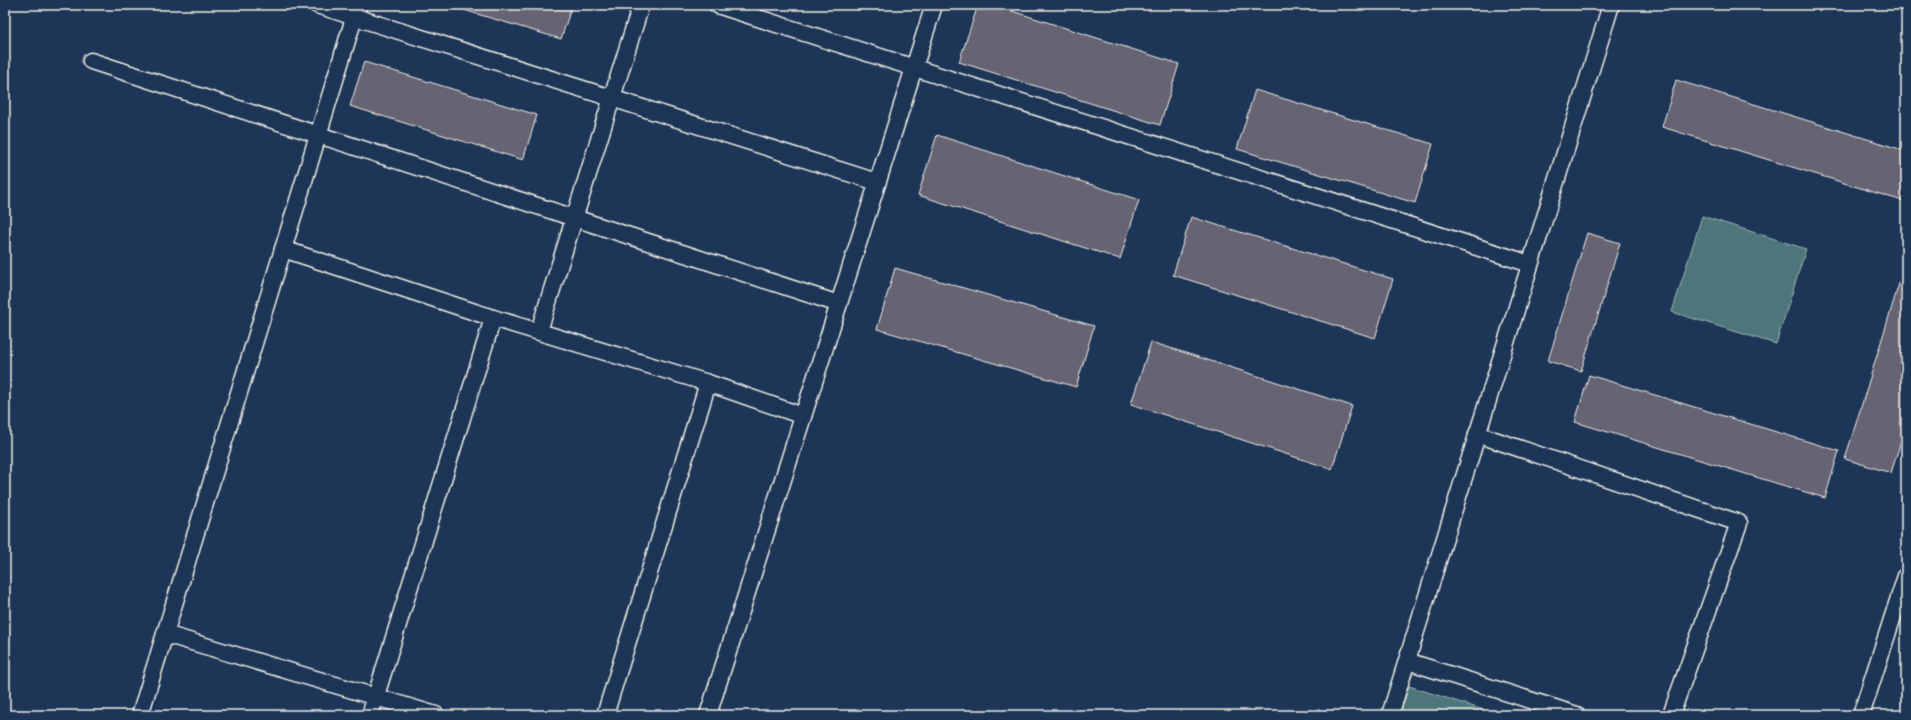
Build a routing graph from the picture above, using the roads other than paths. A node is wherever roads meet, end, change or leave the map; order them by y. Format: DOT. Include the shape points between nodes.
graph roads {
  1 [pos="317,5"];
  2 [pos="641,5"];
  3 [pos="718,5"];
  4 [pos="934,5"];
  5 [pos="1610,5"];
  6 [pos="356,11"];
  7 [pos="91,62"];
  8 [pos="914,68"];
  9 [pos="612,98"];
  10 [pos="318,135"];
  11 [pos="877,182"];
  12 [pos="574,218"];
  13 [pos="283,250"];
  14 [pos="1530,264"];
  15 [pos="839,304"];
  16 [pos="493,318"];
  17 [pos="539,331"];
  18 [pos="708,382"];
  19 [pos="803,416"];
  20 [pos="1478,434"];
  21 [pos="1906,576"];
  22 [pos="165,634"];
  23 [pos="1407,661"];
  24 [pos="376,697"];
  25 [pos="140,715"];
  26 [pos="370,715"];
  27 [pos="436,715"];
  28 [pos="605,715"];
  29 [pos="708,715"];
  30 [pos="1390,715"];
  31 [pos="1577,715"];
  32 [pos="1672,715"];
  33 [pos="1861,715"];
  1 -- 6 [label="lane"];
  2 -- 9 [label="lane"];
  3 -- 8 [label="lane"];
  4 -- 8 [label="lane"];
  5 -- 14 [label="lane"];
  6 -- 9 [label="lane"];
  6 -- 10 [label="lane"];
  7 -- 10 [label="lane"];
  8 -- 11 [label="lane"];
  8 -- 14 [label="lane"];
  9 -- 11 [label="lane"];
  9 -- 12 [label="lane"];
  10 -- 12 [label="lane"];
  10 -- 13 [label="lane"];
  11 -- 15 [label="lane"];
  12 -- 15 [label="lane"];
  12 -- 17 [label="lane"];
  13 -- 16 [label="lane"];
  13 -- 22 [label="lane"];
  14 -- 20 [label="lane"];
  15 -- 19 [label="lane"];
  16 -- 17 [label="lane"];
  16 -- 24 [label="lane"];
  17 -- 18 [label="lane"];
  18 -- 19 [label="lane"];
  18 -- 28 [label="lane"];
  19 -- 29 [label="lane"];
  20 -- 23 [label="lane"];
  20 -- 32 [label="lane" via="1739,523"];
  21 -- 33 [label="lane"];
  22 -- 24 [label="lane"];
  22 -- 25 [label="lane"];
  23 -- 30 [label="lane"];
  23 -- 31 [label="lane"];
  24 -- 26 [label="lane"];
  24 -- 27 [label="lane"];
}
